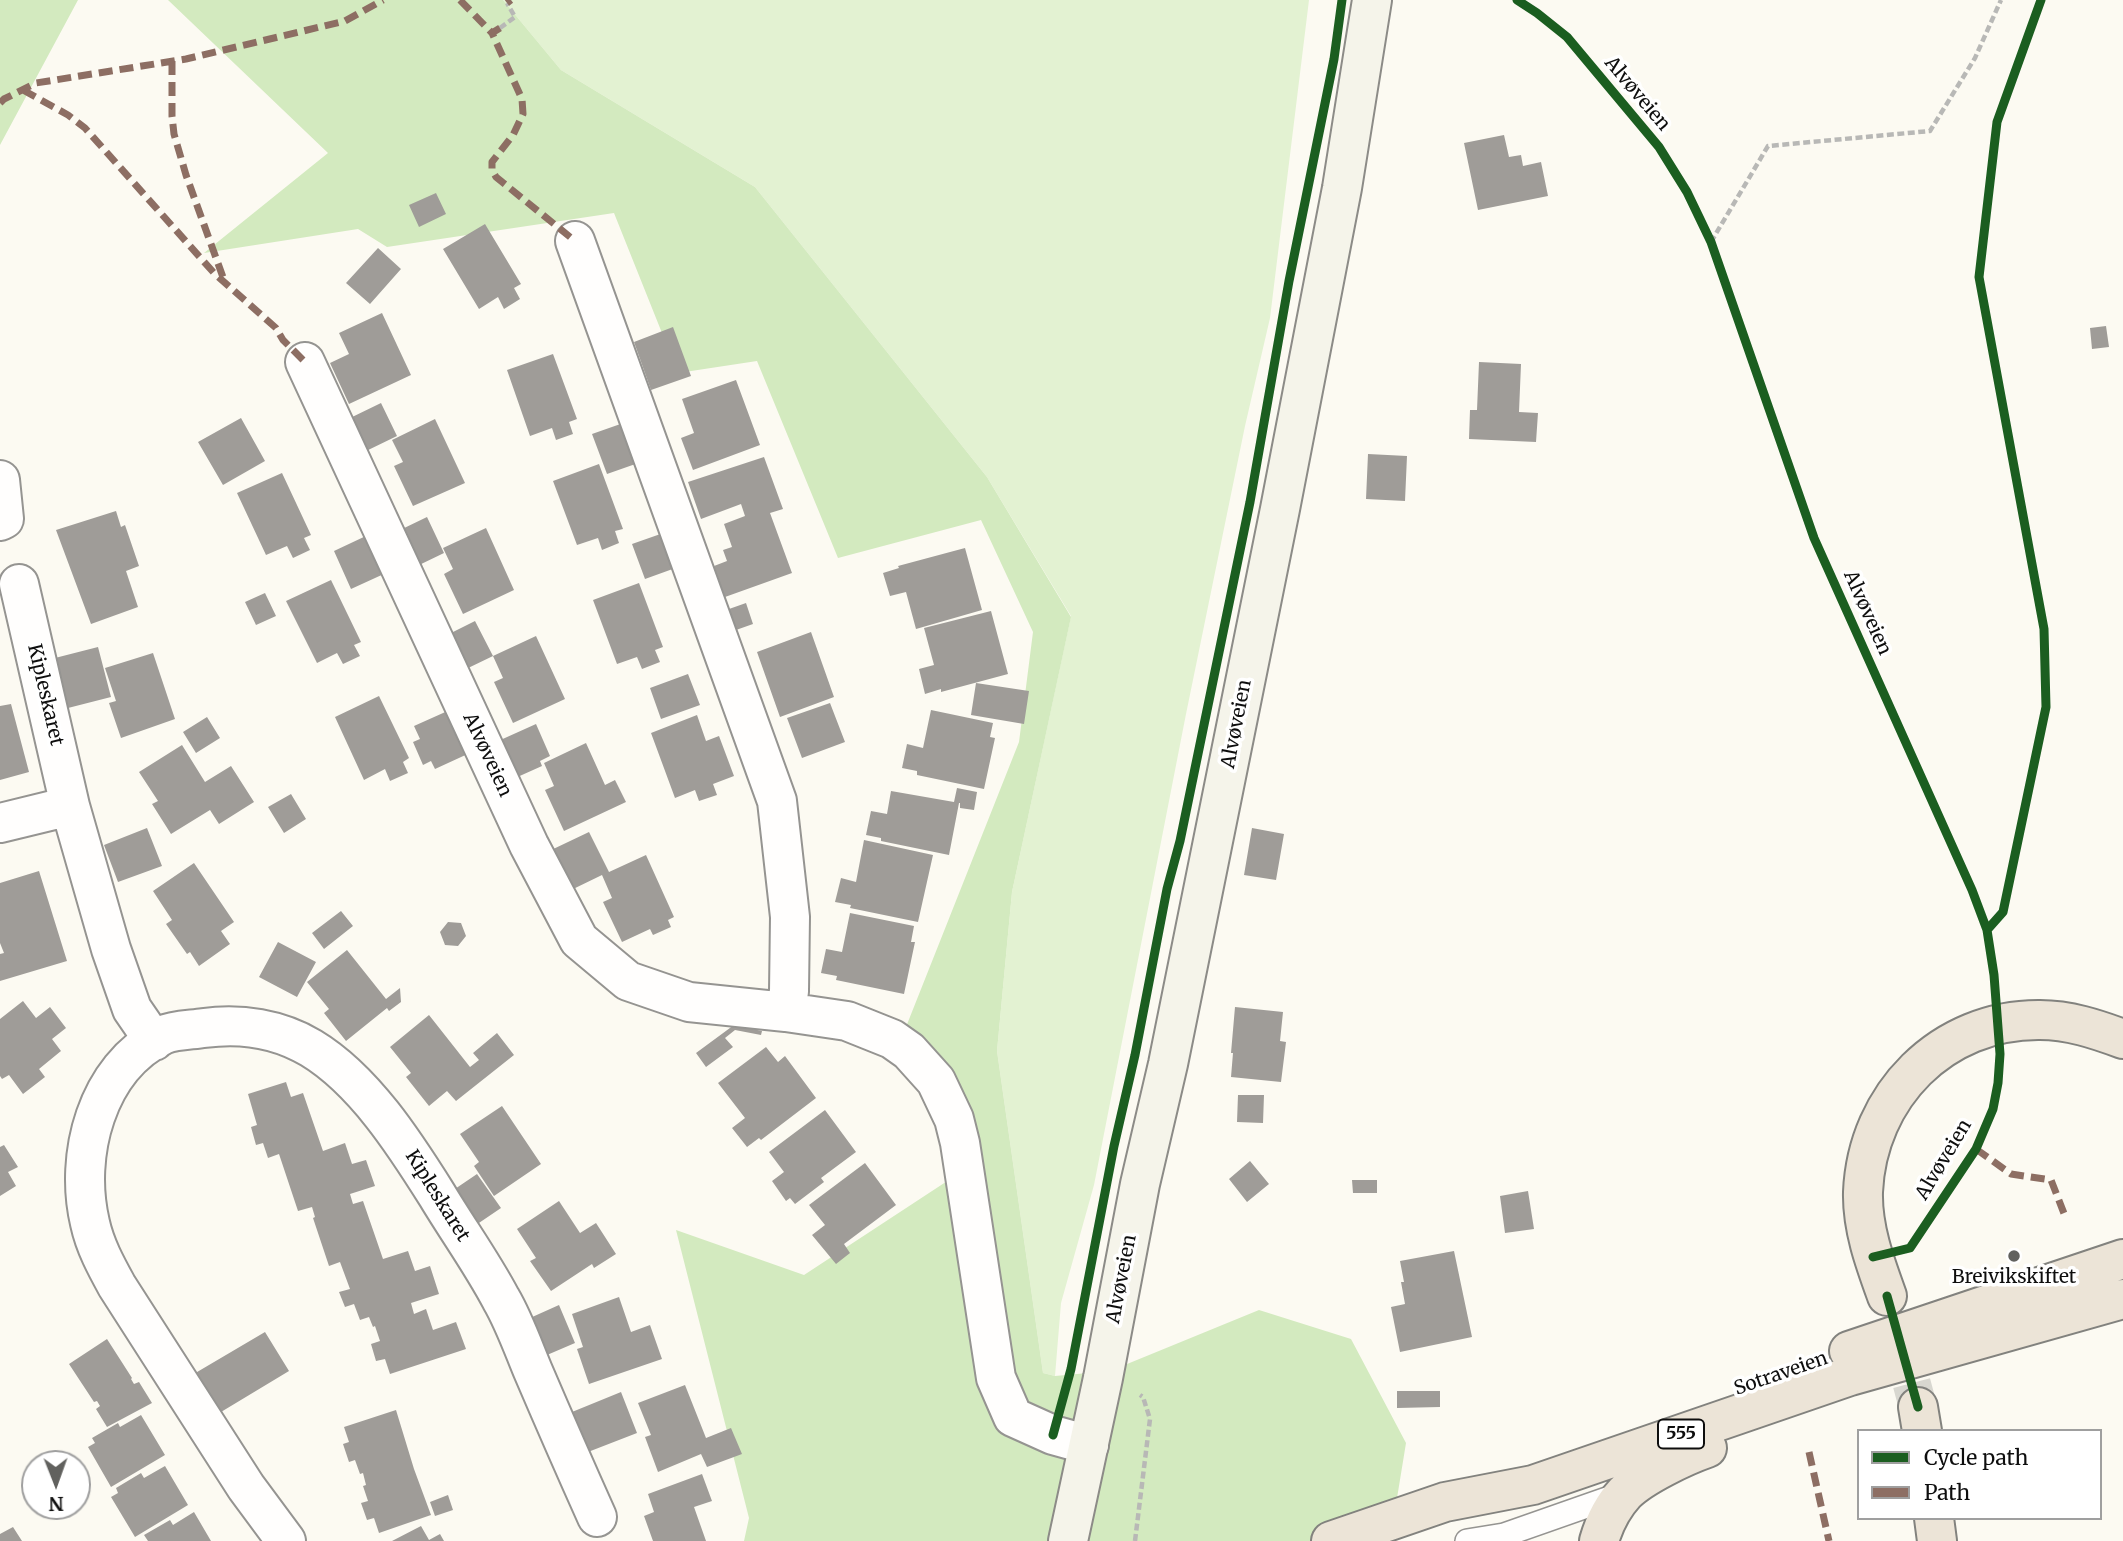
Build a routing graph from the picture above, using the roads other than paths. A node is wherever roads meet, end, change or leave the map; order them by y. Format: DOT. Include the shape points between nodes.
graph roads {
  1 [pos="1372,0"];
  2 [pos="575,242"];
  3 [pos="305,362"];
  4 [pos="0,480"];
  5 [pos="0,521"];
  6 [pos="19,584"];
  7 [pos="70,806"];
  8 [pos="0,823"];
  9 [pos="786,1012"];
  10 [pos="154,1041"];
  11 [pos="2115,1041"];
  12 [pos="2123,1235"];
  13 [pos="2123,1259"];
  14 [pos="1887,1296"];
  15 [pos="2123,1299"];
  16 [pos="1955,1315"];
  17 [pos="1915,1357"];
  18 [pos="1089,1445"];
  19 [pos="1626,1493"];
  20 [pos="1445,1502"];
  21 [pos="597,1517"];
  22 [pos="1934,1520"];
  23 [pos="286,1541"];
  24 [pos="1068,1541"];
  25 [pos="1331,1541"];
  26 [pos="1467,1541"];
  27 [pos="1599,1541"];
  28 [pos="1937,1541"];
  1 -- 18 [label="main road, Alvøveien" via="1342,188 1280,509"];
  2 -- 9 [label="street" via="777,801 790,917"];
  3 -- 9 [label="street, Alvøveien" via="529,845 579,940 628,981 689,1002"];
  4 -- 5 [label="street" via="4,519"];
  6 -- 7 [label="street, Kipleskaret"];
  7 -- 8 [label="street"];
  7 -- 10 [label="street, Kipleskaret" via="132,1009"];
  9 -- 18 [label="street, Alvøveien" via="847,1021 891,1039 909,1051 936,1081 960,1143 996,1378 1013,1417 1053,1436"];
  10 -- 21 [label="street, Kipleskaret" via="165,1034 225,1025 275,1031 311,1049 355,1083 407,1147 502,1300"];
  10 -- 23 [label="street, Kipleskaret" via="131,1057 109,1084 98,1108 86,1165 90,1224 117,1286 246,1487"];
  11 -- 14 [label="highway" via="2071,1023 2011,1022 1950,1044 1898,1090 1873,1136 1863,1194 1865,1224"];
  12 -- 16 [label="highway, 555" via="2003,1277"];
  13 -- 16 [label="highway, Sotraveien / 555"];
  15 -- 17 [label="highway, Sotraveien / 555"];
  16 -- 20 [label="highway, Sotraveien / 555" via="1520,1462"];
  17 -- 19 [label="highway, 555" via="1855,1395 1691,1454"];
  17 -- 20 [label="highway, Sotraveien / 555" via="1533,1485"];
  18 -- 24 [label="main road, Alvøveien"];
  19 -- 26 [label="lane, 555" via="1504,1535"];
  19 -- 27 [label="highway, 555"];
  20 -- 25 [label="highway, Sotraveien / 555"];
  22 -- 28 [label="highway"];
}
